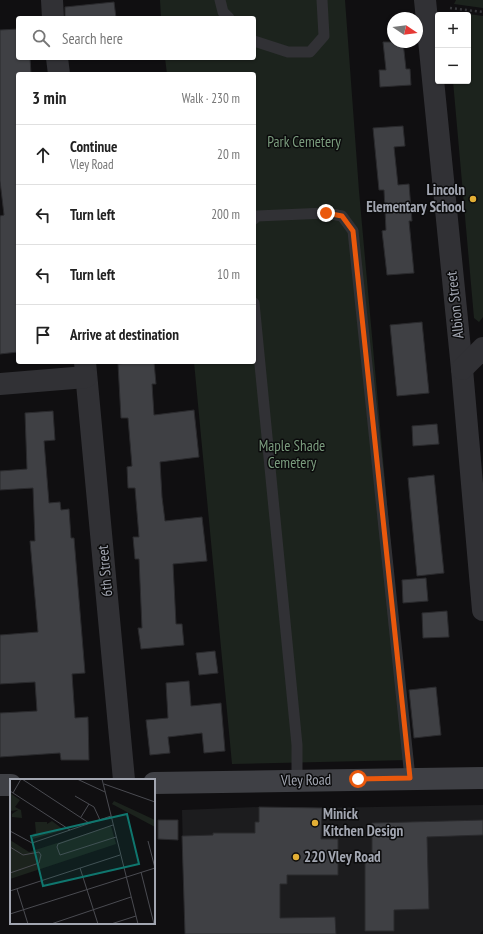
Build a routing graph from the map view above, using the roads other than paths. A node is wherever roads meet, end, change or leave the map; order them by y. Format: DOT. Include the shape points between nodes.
graph roads {
  1 [pos="52,0"];
  2 [pos="220,0"];
  3 [pos="322,0"];
  4 [pos="425,0"];
  5 [pos="54,16"];
  6 [pos="226,16"];
  7 [pos="256,42"];
  8 [pos="57,60"];
  9 [pos="59,72"];
  10 [pos="256,217"];
  11 [pos="256,324"];
  12 [pos="483,348"];
  13 [pos="86,369"];
  14 [pos="462,369"];
  15 [pos="0,384"];
  16 [pos="480,561"];
  17 [pos="483,610"];
  18 [pos="410,778"];
  19 [pos="483,778"];
  20 [pos="124,779"];
  21 [pos="297,780"];
  22 [pos="155,783"];
  1 -- 5 [label="street"];
  2 -- 6 [label="lane"];
  3 -- 7 [label="lane" via="324,36 310,52 288,52"];
  4 -- 14 [label="street, Albion Street"];
  8 -- 9 [label="street"];
  10 -- 18 [label="lane" via="326,213 342,216 353,231"];
  11 -- 21 [label="lane" via="296,737"];
  12 -- 14 [label="street"];
  13 -- 15 [label="street"];
  13 -- 20 [label="street, 6th Street"];
  14 -- 16 [label="street, Albion Street"];
  16 -- 17 [label="street, Albion Street"];
  18 -- 19 [label="street, Vley Road"];
  18 -- 21 [label="street, Vley Road"];
  21 -- 22 [label="street, Vley Road"];
}
